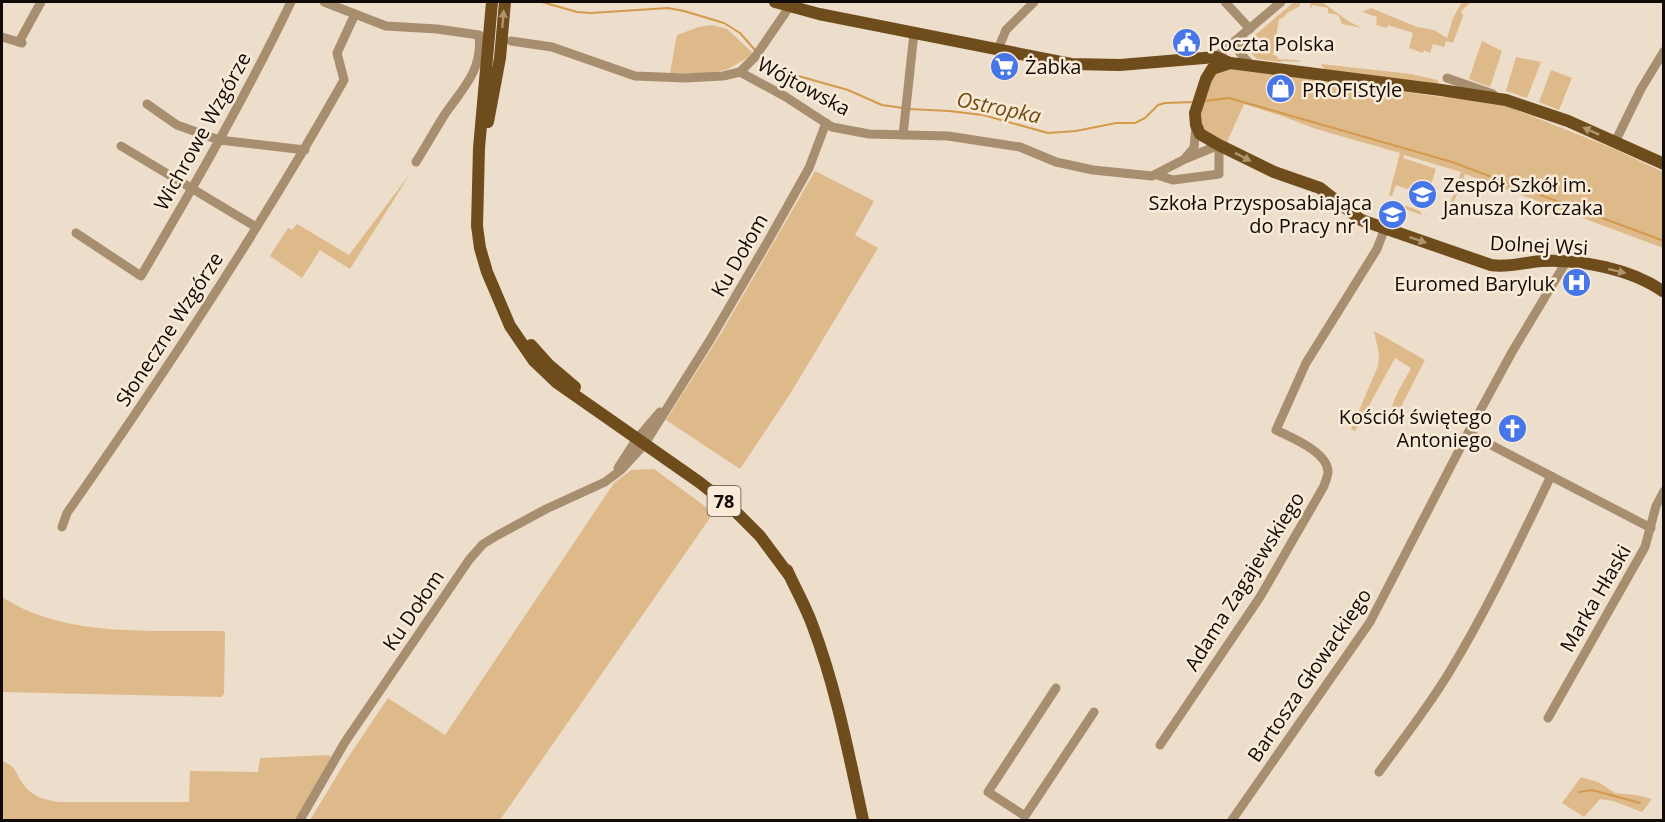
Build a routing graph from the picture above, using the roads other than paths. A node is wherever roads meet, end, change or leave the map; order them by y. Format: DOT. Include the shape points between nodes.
graph roads {
  1 [pos="41,2"];
  2 [pos="291,2"];
  3 [pos="324,2"];
  4 [pos="492,2"];
  5 [pos="505,2"];
  6 [pos="775,2"];
  7 [pos="1034,2"];
  8 [pos="1225,2"];
  9 [pos="1281,2"];
  10 [pos="789,6"];
  11 [pos="355,14"];
  12 [pos="914,33"];
  13 [pos="1246,33"];
  14 [pos="2,37"];
  15 [pos="511,41"];
  16 [pos="998,50"];
  17 [pos="1664,51"];
  18 [pos="1187,60"];
  19 [pos="1253,66"];
  20 [pos="1211,68"];
  21 [pos="740,72"];
  22 [pos="1447,78"];
  23 [pos="1506,100"];
  24 [pos="147,104"];
  25 [pos="826,123"];
  26 [pos="1196,125"];
  27 [pos="903,135"];
  28 [pos="219,140"];
  29 [pos="1615,142"];
  30 [pos="1219,145"];
  31 [pos="121,146"];
  32 [pos="305,150"];
  33 [pos="1185,159"];
  34 [pos="416,162"];
  35 [pos="1664,164"];
  36 [pos="1157,175"];
  37 [pos="478,183"];
  38 [pos="193,188"];
  39 [pos="256,226"];
  40 [pos="1385,228"];
  41 [pos="76,233"];
  42 [pos="1566,262"];
  43 [pos="1664,292"];
  44 [pos="1468,433"];
  45 [pos="642,439"];
  46 [pos="1551,476"];
  47 [pos="1664,491"];
  48 [pos="62,527"];
  49 [pos="1651,528"];
  50 [pos="819,645"];
  51 [pos="1056,688"];
  52 [pos="1094,712"];
  53 [pos="1548,718"];
  54 [pos="1160,745"];
  55 [pos="1379,772"];
  56 [pos="300,820"];
  57 [pos="855,820"];
  58 [pos="863,820"];
  59 [pos="1232,820"];
  1 -- 14 [label="street" via="20,42"];
  2 -- 28 [label="street, Wichrowe Wzgórze"];
  3 -- 11 [label="street"];
  4 -- 37 [label="main road, 78"];
  37 -- 5 [label="main road, 78, one-way"];
  6 -- 10 [label="main road"];
  7 -- 16 [label="street" via="1006,30"];
  8 -- 13 [label="street"];
  9 -- 13 [label="street"];
  10 -- 12 [label="main road"];
  10 -- 21 [label="street" via="755,57"];
  11 -- 32 [label="street, Słoneczne Wzgórze" via="337,53 344,80"];
  11 -- 34 [label="street" via="386,26 479,35 476,67 469,82"];
  12 -- 16 [label="main road"];
  12 -- 27 [label="street"];
  13 -- 19 [label="street" via="1240,53"];
  13 -- 20 [label="street"];
  15 -- 21 [label="street, Wójtowska" via="552,47 635,76 685,78"];
  16 -- 18 [label="main road" via="1085,65"];
  17 -- 29 [label="street"];
  18 -- 20 [label="main road"];
  18 -- 20 [label="main road" via="1201,70"];
  19 -- 20 [label="main road" via="1230,63"];
  19 -- 23 [label="main road"];
  20 -- 26 [label="main road" via="1198,101"];
  21 -- 25 [label="street, Wójtowska"];
  22 -- 23 [label="street"];
  29 -- 23 [label="main road, one-way"];
  24 -- 28 [label="street" via="177,125"];
  25 -- 27 [label="street, Wójtowska" via="848,131"];
  25 -- 45 [label="street, Ku Dołom" via="808,168 768,241 710,340"];
  26 -- 30 [label="main road, Dolnej Wsi" via="1200,134"];
  26 -- 33 [label="street" via="1194,147"];
  27 -- 36 [label="street, Wójtowska" via="991,142 1093,170"];
  28 -- 32 [label="street"];
  28 -- 38 [label="street, Wichrowe Wzgórze"];
  29 -- 35 [label="main road"];
  30 -- 33 [label="street"];
  30 -- 36 [label="street" via="1219,174 1173,180"];
  30 -- 40 [label="main road, Dolnej Wsi, one-way" via="1274,172 1320,188 1353,215"];
  31 -- 38 [label="street"];
  32 -- 39 [label="street, Słoneczne Wzgórze"];
  33 -- 36 [label="street"];
  37 -- 45 [label="main road, 78" via="480,248 517,338 545,372 575,397"];
  38 -- 39 [label="street"];
  38 -- 41 [label="street, Wichrowe Wzgórze" via="141,276"];
  39 -- 48 [label="street, Słoneczne Wzgórze" via="67,513"];
  40 -- 42 [label="main road, Dolnej Wsi, one-way" via="1491,265"];
  40 -- 54 [label="street, Adama Zagajewskiego" via="1377,249 1306,363 1276,430 1325,460 1328,472 1324,486 1260,597"];
  42 -- 43 [label="main road, Dolnej Wsi, one-way" via="1637,276"];
  42 -- 44 [label="street, Bartosza Głowackiego"];
  44 -- 46 [label="street"];
  44 -- 59 [label="street, Bartosza Głowackiego" via="1370,622"];
  45 -- 50 [label="main road, 78" via="708,488 760,536 789,575"];
  45 -- 56 [label="street, Ku Dołom" via="612,477 498,535 468,560 345,742"];
  46 -- 49 [label="street"];
  46 -- 55 [label="street" via="1459,657"];
  47 -- 49 [label="street, Marka Hłaski"];
  49 -- 53 [label="street, Marka Hłaski" via="1641,555"];
  50 -- 57 [label="main road, 78"];
  50 -- 58 [label="main road, 78"];
  51 -- 52 [label="street" via="988,792 1025,816"];
}
